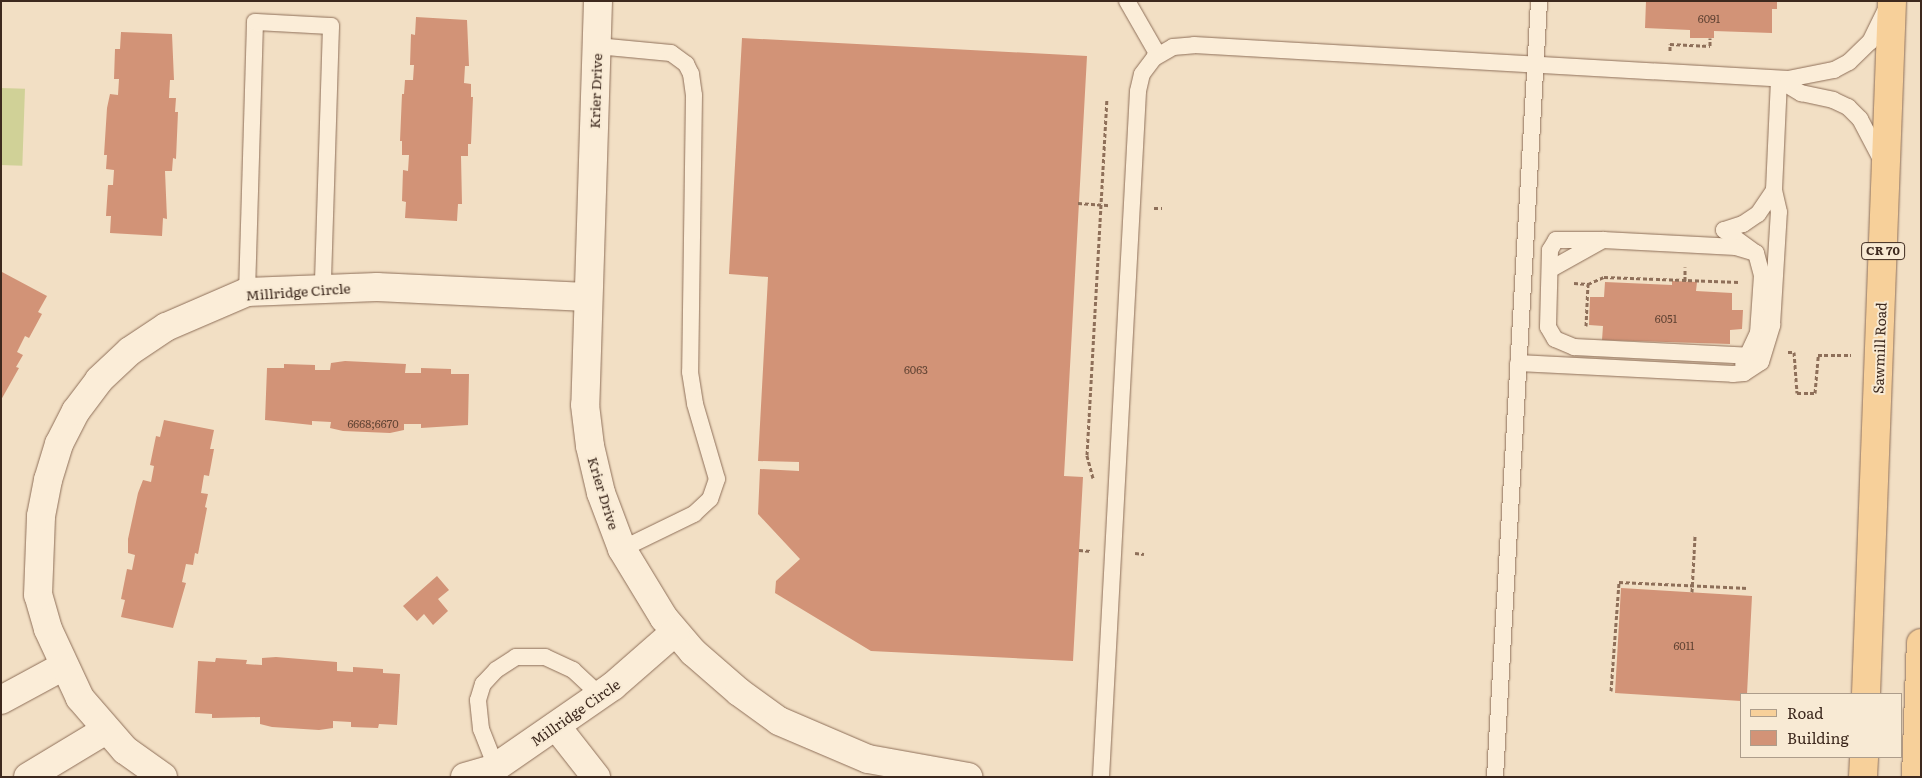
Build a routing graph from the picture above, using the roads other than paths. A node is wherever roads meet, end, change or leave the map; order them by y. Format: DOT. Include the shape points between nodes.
graph roads {
  1 [pos="598,1"];
  2 [pos="1128,1"];
  3 [pos="1539,1"];
  4 [pos="1888,1"];
  5 [pos="1892,1"];
  6 [pos="597,46"];
  7 [pos="1158,55"];
  8 [pos="1534,64"];
  9 [pos="1779,80"];
  10 [pos="1886,176"];
  11 [pos="1774,190"];
  12 [pos="1603,240"];
  13 [pos="1756,254"];
  14 [pos="1551,274"];
  15 [pos="323,287"];
  16 [pos="247,292"];
  17 [pos="587,297"];
  18 [pos="1749,356"];
  19 [pos="1518,363"];
  20 [pos="1738,373"];
  21 [pos="622,550"];
  22 [pos="675,632"];
  23 [pos="1921,642"];
  24 [pos="64,666"];
  25 [pos="1866,693"];
  26 [pos="600,695"];
  27 [pos="1,700"];
  28 [pos="556,726"];
  29 [pos="106,730"];
  30 [pos="1864,758"];
  31 [pos="496,767"];
  32 [pos="28,777"];
  33 [pos="163,777"];
  34 [pos="465,777"];
  35 [pos="596,777"];
  36 [pos="968,777"];
  37 [pos="1101,777"];
  38 [pos="1495,777"];
  39 [pos="1863,777"];
  40 [pos="1916,777"];
  1 -- 6 [label="street, Krier Drive"];
  2 -- 7 [label="lane"];
  3 -- 8 [label="lane"];
  4 -- 9 [label="lane" via="1876,34 1850,62 1828,71"];
  5 -- 10 [label="main road, Sawmill Road / CR 70"];
  6 -- 17 [label="street, Krier Drive"];
  6 -- 21 [label="lane" via="671,53 686,64 691,74 694,95 690,372 695,404 717,479 710,499 694,514"];
  7 -- 8 [label="lane" via="1173,47 1194,45"];
  7 -- 37 [label="lane" via="1142,74 1138,90"];
  8 -- 9 [label="lane"];
  8 -- 19 [label="lane"];
  9 -- 10 [label="lane" via="1807,96 1833,100 1848,107 1869,134"];
  9 -- 11 [label="lane"];
  10 -- 25 [label="main road, Sawmill Road / CR 70"];
  11 -- 13 [label="lane" via="1758,214 1743,224 1724,230"];
  11 -- 20 [label="lane" via="1779,212 1768,344 1755,368"];
  12 -- 13 [label="lane" via="1736,247"];
  12 -- 14 [label="lane"];
  12 -- 14 [label="lane" via="1556,240 1550,250"];
  13 -- 18 [label="lane" via="1762,275 1758,333"];
  14 -- 18 [label="lane" via="1548,327 1555,340 1574,347"];
  15 -- 16 [label="street, Millridge Circle"];
  15 -- 16 [label="lane" via="331,26 255,22"];
  15 -- 17 [label="street, Millridge Circle"];
  16 -- 24 [label="street, Millridge Circle" via="166,327 130,352 99,380 76,411 59,444 41,516 38,595"];
  17 -- 21 [label="street, Krier Drive" via="585,390 588,432 601,493"];
  18 -- 20 [label="lane"];
  19 -- 20 [label="lane"];
  19 -- 38 [label="lane"];
  21 -- 22 [label="street, Krier Drive" via="651,600"];
  22 -- 26 [label="street, Millridge Circle"];
  22 -- 36 [label="street, Krier Drive" via="738,692 798,731 868,760"];
  23 -- 40 [label="main road"];
  24 -- 27 [label="street"];
  24 -- 29 [label="street, Millridge Circle" via="80,698"];
  26 -- 28 [label="street, Millridge Circle"];
  26 -- 31 [label="lane" via="573,670 545,657 516,657 496,670 483,684 478,700 481,729"];
  28 -- 31 [label="street, Millridge Circle"];
  28 -- 35 [label="street"];
  29 -- 32 [label="street"];
  29 -- 33 [label="street, Millridge Circle" via="125,750"];
  30 -- 39 [label="main road"];
  31 -- 34 [label="street, Millridge Circle"];
}
